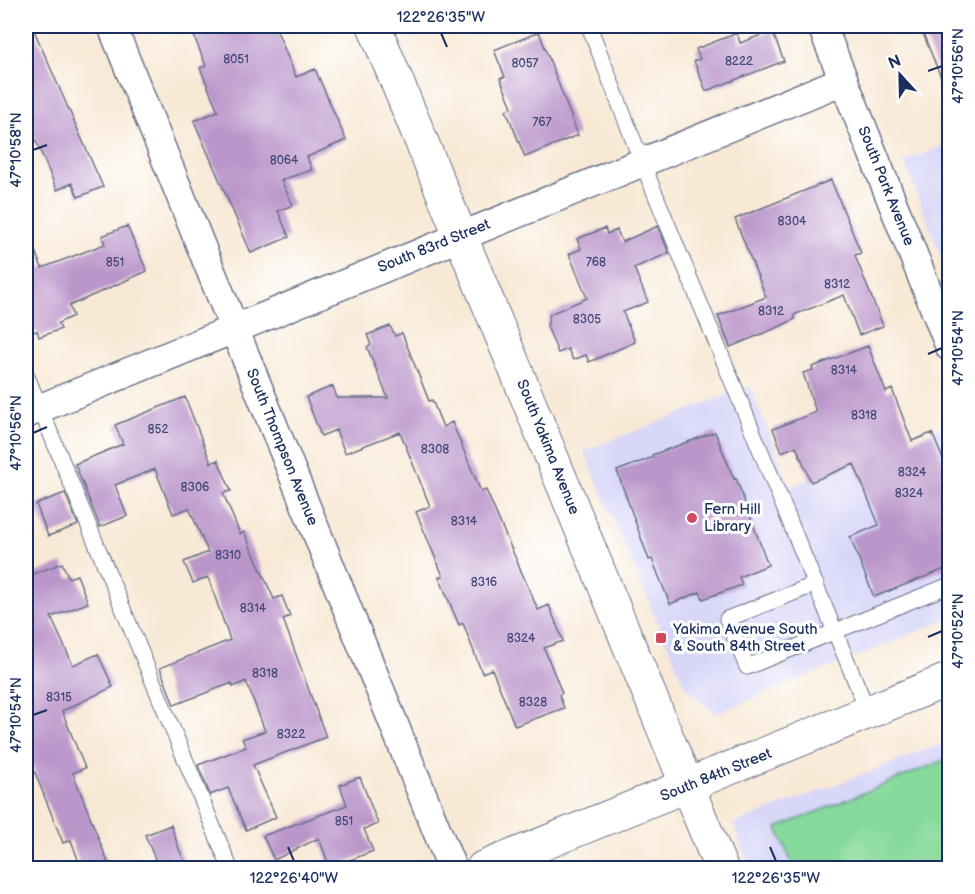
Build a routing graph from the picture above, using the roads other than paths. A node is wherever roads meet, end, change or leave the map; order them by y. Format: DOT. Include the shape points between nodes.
graph roads {
  1 [pos="112,26"];
  2 [pos="374,26"];
  3 [pos="589,26"];
  4 [pos="822,26"];
  5 [pos="844,80"];
  6 [pos="642,162"];
  7 [pos="461,235"];
  8 [pos="234,328"];
  9 [pos="948,338"];
  10 [pos="26,374"];
  11 [pos="33,412"];
  12 [pos="816,584"];
  13 [pos="950,585"];
  14 [pos="836,633"];
  15 [pos="950,679"];
  16 [pos="868,712"];
  17 [pos="689,786"];
  18 [pos="230,868"];
  19 [pos="452,868"];
  20 [pos="483,868"];
  21 [pos="721,868"];
  1 -- 8 [label="street, South Thompson Avenue"];
  2 -- 7 [label="main road, South Yakima Avenue"];
  3 -- 6 [label="lane"];
  4 -- 5 [label="street, South Park Avenue"];
  5 -- 6 [label="street, South 83rd Street"];
  5 -- 9 [label="street, South Park Avenue"];
  6 -- 7 [label="street, South 83rd Street"];
  6 -- 12 [label="lane"];
  7 -- 8 [label="street, South 83rd Street"];
  7 -- 17 [label="main road, South Yakima Avenue"];
  8 -- 11 [label="street, South 83rd Street"];
  8 -- 19 [label="street, South Thompson Avenue"];
  10 -- 11 [label="lane"];
  11 -- 18 [label="lane"];
  12 -- 14 [label="lane"];
  12 -- 14 [label="lane" via="727,619 747,667"];
  13 -- 14 [label="lane"];
  14 -- 16 [label="lane"];
  15 -- 16 [label="main road, South 84th Street"];
  16 -- 17 [label="main road, South 84th Street"];
  17 -- 20 [label="main road, South 84th Street"];
  17 -- 21 [label="main road, South Yakima Avenue"];
}
